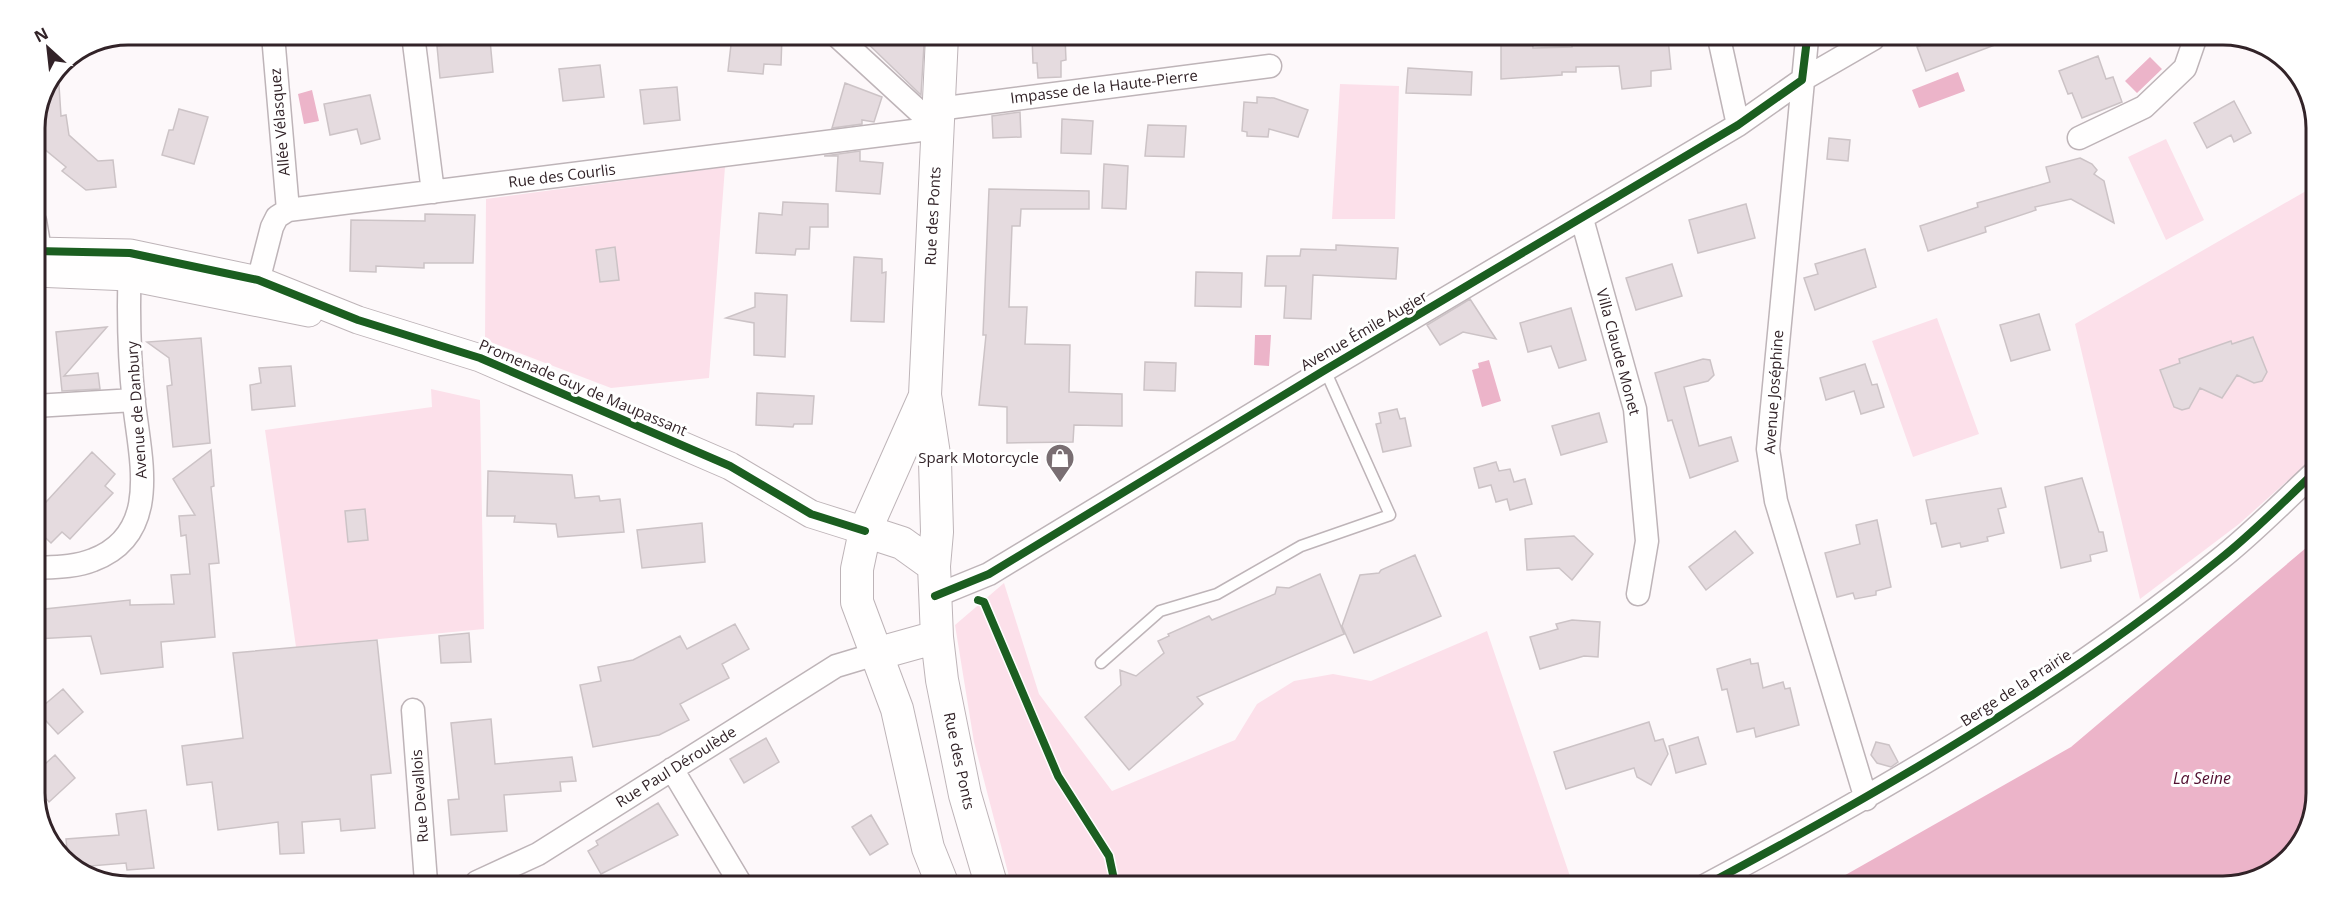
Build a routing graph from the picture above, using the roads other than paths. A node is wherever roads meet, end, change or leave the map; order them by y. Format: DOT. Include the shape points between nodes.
graph roads {
  1 [pos="274,45"];
  2 [pos="414,45"];
  3 [pos="848,45"];
  4 [pos="942,45"];
  5 [pos="1721,45"];
  6 [pos="1806,45"];
  7 [pos="1863,45"];
  8 [pos="2193,45"];
  9 [pos="1270,66"];
  10 [pos="1802,80"];
  11 [pos="938,118"];
  12 [pos="1738,125"];
  13 [pos="2079,138"];
  14 [pos="433,192"];
  15 [pos="288,210"];
  16 [pos="1582,219"];
  17 [pos="45,262"];
  18 [pos="130,265"];
  19 [pos="255,291"];
  20 [pos="1325,370"];
  21 [pos="925,395"];
  22 [pos="134,400"];
  23 [pos="45,405"];
  24 [pos="2306,480"];
  25 [pos="865,531"];
  26 [pos="45,567"];
  27 [pos="935,580"];
  28 [pos="1638,594"];
  29 [pos="937,637"];
  30 [pos="876,654"];
  31 [pos="1101,663"];
  32 [pos="413,710"];
  33 [pos="672,770"];
  34 [pos="1866,799"];
  35 [pos="426,876"];
  36 [pos="490,876"];
  37 [pos="736,876"];
  38 [pos="939,876"];
  39 [pos="989,876"];
  40 [pos="1723,876"];
  1 -- 15 [label="street, Allée Vélasquez"];
  2 -- 14 [label="street"];
  3 -- 11 [label="street"];
  4 -- 11 [label="main road, Rue des Ponts"];
  5 -- 12 [label="street"];
  6 -- 10 [label="street, Avenue Joséphine"];
  7 -- 10 [label="street, Avenue Émile Augier"];
  8 -- 13 [label="street" via="2185,68 2144,107"];
  9 -- 11 [label="street, Impasse de la Haute-Pierre"];
  10 -- 12 [label="street, Avenue Émile Augier"];
  10 -- 34 [label="street, Avenue Joséphine" via="1768,449 1772,488"];
  11 -- 14 [label="street, Rue des Courlis"];
  11 -- 21 [label="main road, Rue des Ponts"];
  12 -- 16 [label="street, Avenue Émile Augier"];
  14 -- 15 [label="street, Rue des Courlis"];
  15 -- 19 [label="street" via="272,227"];
  16 -- 20 [label="street, Avenue Émile Augier"];
  16 -- 28 [label="street, Villa Claude Monet" via="1635,409 1647,541"];
  17 -- 18 [label="street, Promenade Guy de Maupassant"];
  18 -- 19 [label="street, Promenade Guy de Maupassant"];
  18 -- 22 [label="street, Avenue de Danbury"];
  19 -- 25 [label="street, Promenade Guy de Maupassant" via="491,362 730,466 812,514"];
  20 -- 27 [label="street, Avenue Émile Augier" via="989,574"];
  20 -- 31 [label="lane" via="1390,515 1301,546 1217,594 1160,611"];
  21 -- 25 [label="main road, Rue des Ponts"];
  21 -- 27 [label="main road, Rue des Ponts" via="935,461"];
  22 -- 23 [label="street"];
  22 -- 26 [label="street, Avenue de Danbury" via="143,495 140,513 123,539 93,560"];
  24 -- 34 [label="street, Berge de la Prairie" via="2223,557 2095,652"];
  25 -- 27 [label="main road" via="902,543"];
  25 -- 30 [label="main road, Rue des Ponts" via="856,569 857,602"];
  27 -- 29 [label="main road, Rue des Ponts"];
  29 -- 30 [label="main road"];
  29 -- 39 [label="main road, Rue des Ponts" via="965,795"];
  30 -- 33 [label="street, Rue Paul Déroulède" via="836,666"];
  30 -- 38 [label="main road" via="897,710 928,848"];
  32 -- 35 [label="street, Rue Devallois"];
  33 -- 36 [label="street, Rue Paul Déroulède" via="538,854"];
  33 -- 37 [label="street"];
  34 -- 40 [label="street, Berge de la Prairie"];
}
